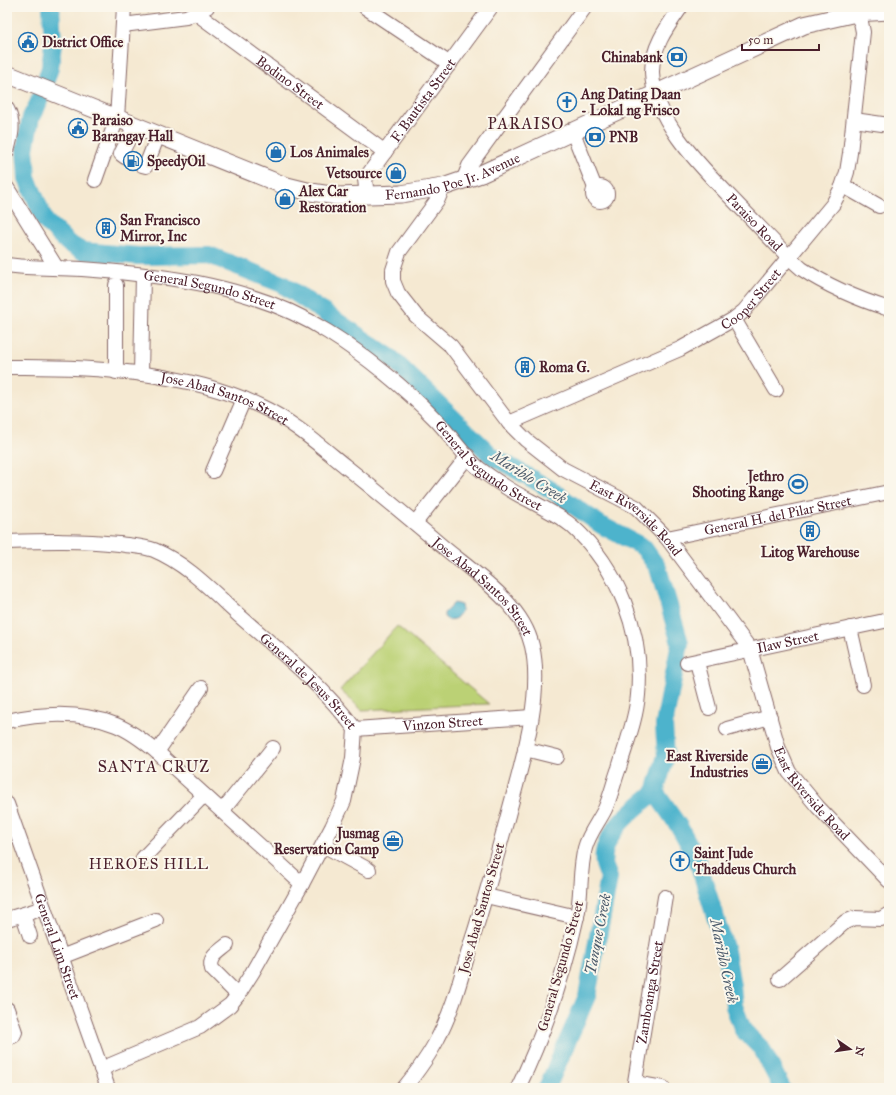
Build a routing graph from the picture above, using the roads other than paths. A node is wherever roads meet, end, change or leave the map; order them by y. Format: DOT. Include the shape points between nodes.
graph roads {
  1 [pos="124,7"];
  2 [pos="365,7"];
  3 [pos="491,7"];
  4 [pos="585,7"];
  5 [pos="681,7"];
  6 [pos="202,10"];
  7 [pos="854,10"];
  8 [pos="886,10"];
  9 [pos="123,25"];
  10 [pos="450,64"];
  11 [pos="7,74"];
  12 [pos="656,94"];
  13 [pos="7,109"];
  14 [pos="117,118"];
  15 [pos="854,120"];
  16 [pos="889,125"];
  17 [pos="135,126"];
  18 [pos="572,130"];
  19 [pos="158,135"];
  20 [pos="7,151"];
  21 [pos="385,152"];
  22 [pos="125,157"];
  23 [pos="142,165"];
  24 [pos="95,180"];
  25 [pos="463,181"];
  26 [pos="443,187"];
  27 [pos="842,187"];
  28 [pos="7,188"];
  29 [pos="595,188"];
  30 [pos="367,196"];
  31 [pos="879,206"];
  32 [pos="789,258"];
  33 [pos="7,264"];
  34 [pos="56,267"];
  35 [pos="143,275"];
  36 [pos="116,285"];
  37 [pos="889,309"];
  38 [pos="734,319"];
  39 [pos="7,368"];
  40 [pos="116,372"];
  41 [pos="141,374"];
  42 [pos="776,390"];
  43 [pos="244,399"];
  44 [pos="509,423"];
  45 [pos="468,456"];
  46 [pos="213,471"];
  47 [pos="889,492"];
  48 [pos="415,523"];
  49 [pos="667,538"];
  50 [pos="7,542"];
  51 [pos="889,620"];
  52 [pos="850,628"];
  53 [pos="750,649"];
  54 [pos="863,685"];
  55 [pos="201,688"];
  56 [pos="709,708"];
  57 [pos="531,717"];
  58 [pos="770,717"];
  59 [pos="7,721"];
  60 [pos="354,728"];
  61 [pos="727,729"];
  62 [pos="272,748"];
  63 [pos="525,749"];
  64 [pos="157,752"];
  65 [pos="557,757"];
  66 [pos="204,795"];
  67 [pos="7,804"];
  68 [pos="222,811"];
  69 [pos="323,846"];
  70 [pos="143,858"];
  71 [pos="369,870"];
  72 [pos="889,881"];
  73 [pos="302,884"];
  74 [pos="486,896"];
  75 [pos="665,897"];
  76 [pos="44,908"];
  77 [pos="889,914"];
  78 [pos="22,915"];
  79 [pos="577,917"];
  80 [pos="7,919"];
  81 [pos="156,920"];
  82 [pos="30,936"];
  83 [pos="228,945"];
  84 [pos="61,957"];
  85 [pos="780,979"];
  86 [pos="238,995"];
  87 [pos="7,1009"];
  88 [pos="7,1038"];
  89 [pos="101,1069"];
  90 [pos="634,1086"];
  91 [pos="108,1088"];
  92 [pos="404,1088"];
  93 [pos="518,1088"];
  94 [pos="663,1088"];
  1 -- 9 [label="street"];
  2 -- 10 [label="street"];
  3 -- 10 [label="street, F. Bautista Street"];
  4 -- 25 [label="street" via="469,166"];
  5 -- 12 [label="street, Paraiso Road" via="660,38 655,52 652,71"];
  6 -- 9 [label="street" via="170,20"];
  6 -- 21 [label="street, Bodino Street"];
  7 -- 8 [label="main road, Fernando Poe Jr. Avenue"];
  7 -- 12 [label="main road, Fernando Poe Jr. Avenue" via="804,25"];
  7 -- 15 [label="street, Cooper Street" via="863,32"];
  9 -- 14 [label="street"];
  10 -- 21 [label="street, F. Bautista Street"];
  11 -- 14 [label="main road, Fernando Poe Jr. Avenue"];
  12 -- 18 [label="main road, Fernando Poe Jr. Avenue"];
  12 -- 32 [label="street, Paraiso Road" via="667,120 702,167"];
  13 -- 20 [label="street" via="12,120"];
  14 -- 17 [label="main road, Fernando Poe Jr. Avenue"];
  14 -- 24 [label="street"];
  15 -- 16 [label="street"];
  15 -- 27 [label="street, Cooper Street" via="847,172"];
  17 -- 19 [label="main road, Fernando Poe Jr. Avenue"];
  17 -- 22 [label="street" via="120,154"];
  18 -- 25 [label="main road, Fernando Poe Jr. Avenue"];
  18 -- 29 [label="street"];
  19 -- 23 [label="street" via="146,166"];
  19 -- 30 [label="main road, Fernando Poe Jr. Avenue" via="283,185 337,196"];
  21 -- 30 [label="street, F. Bautista Street" via="365,178"];
  25 -- 26 [label="main road, Fernando Poe Jr. Avenue"];
  26 -- 30 [label="main road, Fernando Poe Jr. Avenue" via="401,194"];
  26 -- 44 [label="street, East Riverside Road" via="438,199 399,252 393,270 393,281 405,304 451,346"];
  27 -- 31 [label="street"];
  27 -- 32 [label="street, Cooper Street" via="833,204"];
  28 -- 34 [label="street"];
  32 -- 37 [label="street, Paraiso Road" via="820,281 859,299"];
  32 -- 38 [label="street, Cooper Street" via="744,311"];
  33 -- 34 [label="street, General Segundo Street" via="25,268"];
  34 -- 35 [label="street, General Segundo Street"];
  35 -- 41 [label="street"];
  35 -- 45 [label="street, General Segundo Street" via="229,290 279,306 328,332 412,396"];
  36 -- 40 [label="street"];
  38 -- 42 [label="street"];
  38 -- 44 [label="street, Cooper Street" via="680,349"];
  39 -- 40 [label="street, Jose Abad Santos Street" via="56,367"];
  40 -- 41 [label="street, Jose Abad Santos Street"];
  41 -- 43 [label="street, Jose Abad Santos Street" via="191,382"];
  43 -- 46 [label="street"];
  43 -- 48 [label="street, Jose Abad Santos Street" via="262,407 308,436"];
  44 -- 49 [label="street, East Riverside Road" via="563,469 636,507"];
  45 -- 48 [label="street"];
  45 -- 79 [label="street, General Segundo Street" via="479,468 503,485 573,527 609,572 630,618 638,671 638,695 629,735 605,809 589,835 584,852"];
  47 -- 49 [label="street, General H. del Pilar Street"];
  48 -- 57 [label="street, Jose Abad Santos Street" via="512,606 524,626 532,646 534,669"];
  49 -- 53 [label="street, East Riverside Road"];
  50 -- 60 [label="street, General de Jesus Street" via="96,542 140,546 169,558 197,578 313,682"];
  51 -- 52 [label="street, Ilaw Street"];
  52 -- 53 [label="street, Ilaw Street"];
  52 -- 54 [label="street"];
  53 -- 56 [label="street, Ilaw Street" via="692,662"];
  53 -- 58 [label="street, East Riverside Road"];
  55 -- 64 [label="street"];
  57 -- 60 [label="street, Vinzon Street"];
  57 -- 63 [label="street, Jose Abad Santos Street"];
  58 -- 61 [label="street"];
  58 -- 72 [label="street, East Riverside Road" via="783,760 796,783"];
  59 -- 64 [label="street" via="52,714 95,718 117,725 137,736"];
  60 -- 69 [label="street, General de Jesus Street" via="350,779 344,801"];
  62 -- 68 [label="street"];
  63 -- 65 [label="street"];
  63 -- 74 [label="street, Jose Abad Santos Street"];
  64 -- 66 [label="street"];
  66 -- 68 [label="street"];
  66 -- 70 [label="street"];
  67 -- 76 [label="street, General Lim Street"];
  68 -- 73 [label="street"];
  69 -- 71 [label="street"];
  69 -- 73 [label="street, General de Jesus Street"];
  73 -- 86 [label="street, General de Jesus Street"];
  74 -- 79 [label="street"];
  74 -- 92 [label="street, Jose Abad Santos Street" via="448,1017 425,1060"];
  75 -- 90 [label="street, Zamboanga Street"];
  76 -- 78 [label="street"];
  76 -- 84 [label="street, General Lim Street"];
  77 -- 85 [label="street" via="881,919 855,918 845,922"];
  78 -- 80 [label="street"];
  78 -- 82 [label="street"];
  79 -- 93 [label="street, General Segundo Street" via="546,1023"];
  81 -- 84 [label="street"];
  83 -- 86 [label="street" via="212,957 210,964"];
  84 -- 89 [label="street, General Lim Street"];
  86 -- 89 [label="street, General de Jesus Street" via="230,1005 200,1027"];
  87 -- 88 [label="street" via="15,1032"];
  89 -- 91 [label="street, General Lim Street"];
  90 -- 94 [label="street"];
}
